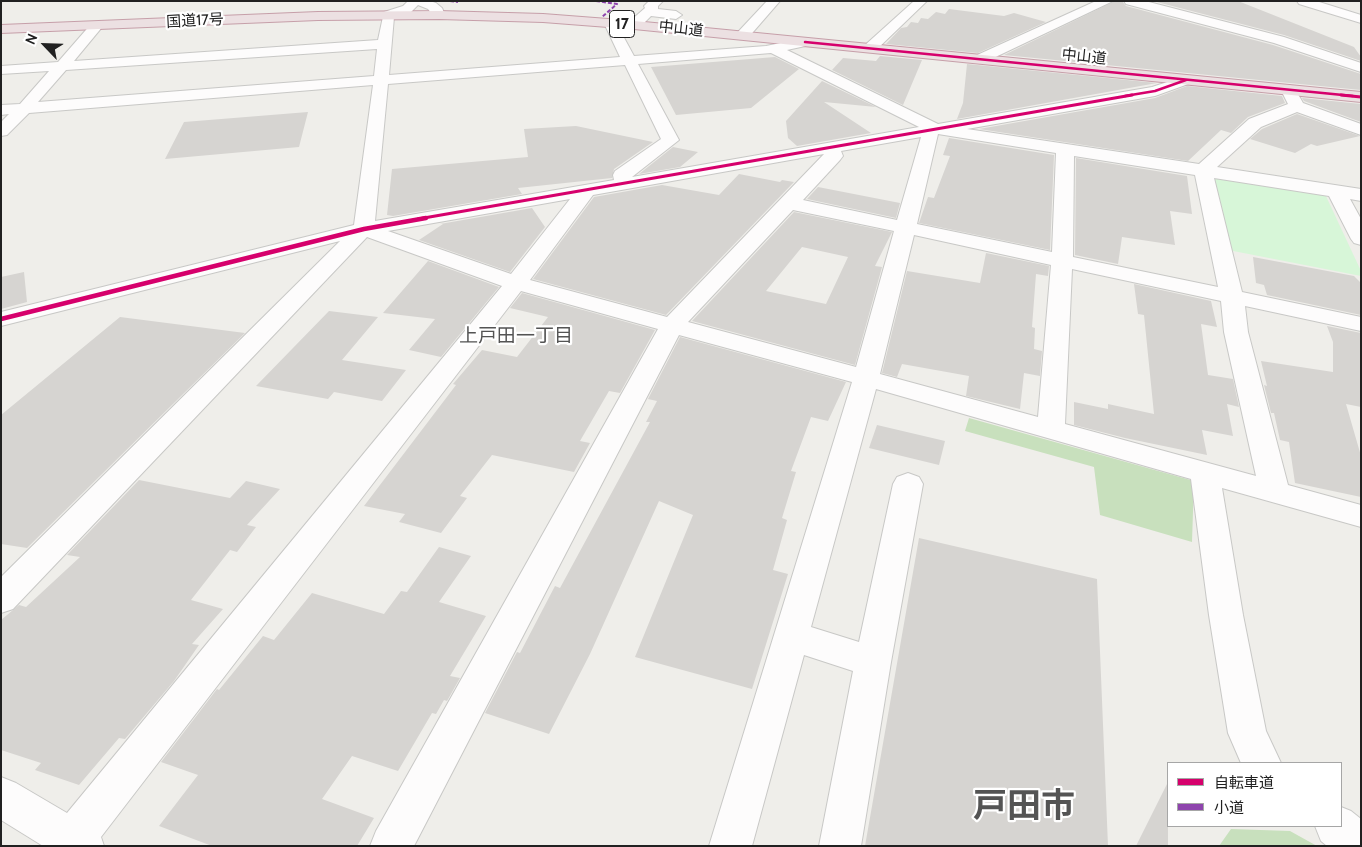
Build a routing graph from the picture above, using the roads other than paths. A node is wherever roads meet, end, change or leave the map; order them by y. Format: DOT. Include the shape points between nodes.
graph roads {
  1 [pos="416,1"];
  2 [pos="774,1"];
  3 [pos="1107,1"];
  4 [pos="1130,1"];
  5 [pos="1303,1"];
  6 [pos="902,3"];
  7 [pos="652,4"];
  8 [pos="918,4"];
  9 [pos="1203,9"];
  10 [pos="388,15"];
  11 [pos="439,15"];
  12 [pos="676,15"];
  13 [pos="1190,16"];
  14 [pos="1361,19"];
  15 [pos="610,23"];
  16 [pos="634,25"];
  17 [pos="97,26"];
  18 [pos="1,29"];
  19 [pos="742,36"];
  20 [pos="805,42"];
  21 [pos="386,44"];
  22 [pos="774,49"];
  23 [pos="870,49"];
  24 [pos="1352,50"];
  25 [pos="1325,54"];
  26 [pos="980,59"];
  27 [pos="629,61"];
  28 [pos="62,66"];
  29 [pos="1361,68"];
  30 [pos="1,70"];
  31 [pos="381,80"];
  32 [pos="1186,80"];
  33 [pos="1361,97"];
  34 [pos="1293,98"];
  35 [pos="25,108"];
  36 [pos="1,110"];
  37 [pos="934,129"];
  38 [pos="1361,130"];
  39 [pos="1,131"];
  40 [pos="830,147"];
  41 [pos="1065,149"];
  42 [pos="1203,170"];
  43 [pos="624,184"];
  44 [pos="587,190"];
  45 [pos="1336,191"];
  46 [pos="1361,194"];
  47 [pos="789,203"];
  48 [pos="906,227"];
  49 [pos="364,229"];
  50 [pos="1361,238"];
  51 [pos="1062,261"];
  52 [pos="516,283"];
  53 [pos="1232,297"];
  54 [pos="1,319"];
  55 [pos="1361,324"];
  56 [pos="672,325"];
  57 [pos="866,378"];
  58 [pos="1051,430"];
  59 [pos="1205,473"];
  60 [pos="908,484"];
  61 [pos="1274,493"];
  62 [pos="1361,516"];
  63 [pos="1,599"];
  64 [pos="791,636"];
  65 [pos="873,662"];
  66 [pos="1261,762"];
  67 [pos="1,797"];
  68 [pos="1337,827"];
  69 [pos="74,844"];
  70 [pos="391,846"];
  71 [pos="730,846"];
  72 [pos="840,846"];
  73 [pos="1360,846"];
  1 -- 10 [label="street" via="407,9"];
  1 -- 11 [label="street" via="432,6"];
  2 -- 19 [label="street"];
  3 -- 26 [label="street"];
  4 -- 13 [label="street"];
  5 -- 14 [label="street"];
  6 -- 8 [label="street"];
  7 -- 12 [label="street"];
  7 -- 16 [label="street"];
  8 -- 23 [label="street"];
  9 -- 13 [label="street"];
  10 -- 11 [label="highway, 中山道 / 17"];
  10 -- 17 [label="highway, 国道17号 / 17"];
  10 -- 21 [label="street"];
  11 -- 15 [label="highway, 中山道 / 17"];
  13 -- 25 [label="street"];
  15 -- 16 [label="highway, 中山道 / 17"];
  15 -- 27 [label="street"];
  16 -- 19 [label="highway, 中山道 / 17"];
  17 -- 18 [label="highway, 国道17号 / 17"];
  17 -- 28 [label="street"];
  19 -- 20 [label="highway, 中山道 / 17"];
  20 -- 22 [label="street"];
  20 -- 23 [label="highway, 中山道 / 17"];
  21 -- 28 [label="street"];
  21 -- 31 [label="street"];
  22 -- 27 [label="street"];
  22 -- 37 [label="street"];
  23 -- 26 [label="highway, 中山道 / 17"];
  24 -- 25 [label="street"];
  25 -- 29 [label="street"];
  26 -- 32 [label="highway, 中山道 / 17"];
  27 -- 31 [label="street"];
  27 -- 43 [label="street" via="670,140 622,175"];
  28 -- 30 [label="street"];
  28 -- 35 [label="street"];
  31 -- 35 [label="street"];
  31 -- 49 [label="street"];
  32 -- 34 [label="highway, 中山道 / 17"];
  32 -- 37 [label="street" via="1155,90"];
  33 -- 34 [label="highway, 中山道 / 17"];
  34 -- 38 [label="street"];
  34 -- 42 [label="street" via="1255,123"];
  35 -- 36 [label="street"];
  35 -- 39 [label="street"];
  37 -- 40 [label="street"];
  37 -- 41 [label="street"];
  37 -- 48 [label="street"];
  40 -- 43 [label="street"];
  40 -- 47 [label="street" via="834,156"];
  41 -- 42 [label="street"];
  41 -- 51 [label="street"];
  42 -- 45 [label="street"];
  42 -- 53 [label="street"];
  43 -- 44 [label="street"];
  44 -- 49 [label="street"];
  44 -- 52 [label="street"];
  45 -- 46 [label="street"];
  45 -- 50 [label="street"];
  47 -- 48 [label="street"];
  47 -- 56 [label="street"];
  48 -- 51 [label="street"];
  48 -- 57 [label="street"];
  49 -- 52 [label="street"];
  49 -- 54 [label="street"];
  49 -- 63 [label="street"];
  51 -- 53 [label="street"];
  51 -- 58 [label="street"];
  52 -- 56 [label="street"];
  52 -- 69 [label="street"];
  53 -- 55 [label="street"];
  53 -- 61 [label="street" via="1236,332"];
  56 -- 57 [label="street"];
  56 -- 70 [label="street"];
  57 -- 58 [label="street"];
  57 -- 64 [label="street"];
  58 -- 59 [label="street"];
  59 -- 61 [label="street"];
  59 -- 66 [label="street" via="1247,733"];
  60 -- 65 [label="street"];
  61 -- 62 [label="street"];
  64 -- 65 [label="street"];
  64 -- 71 [label="street"];
  65 -- 72 [label="street"];
  67 -- 69 [label="street"];
  68 -- 73 [label="street"];
}
